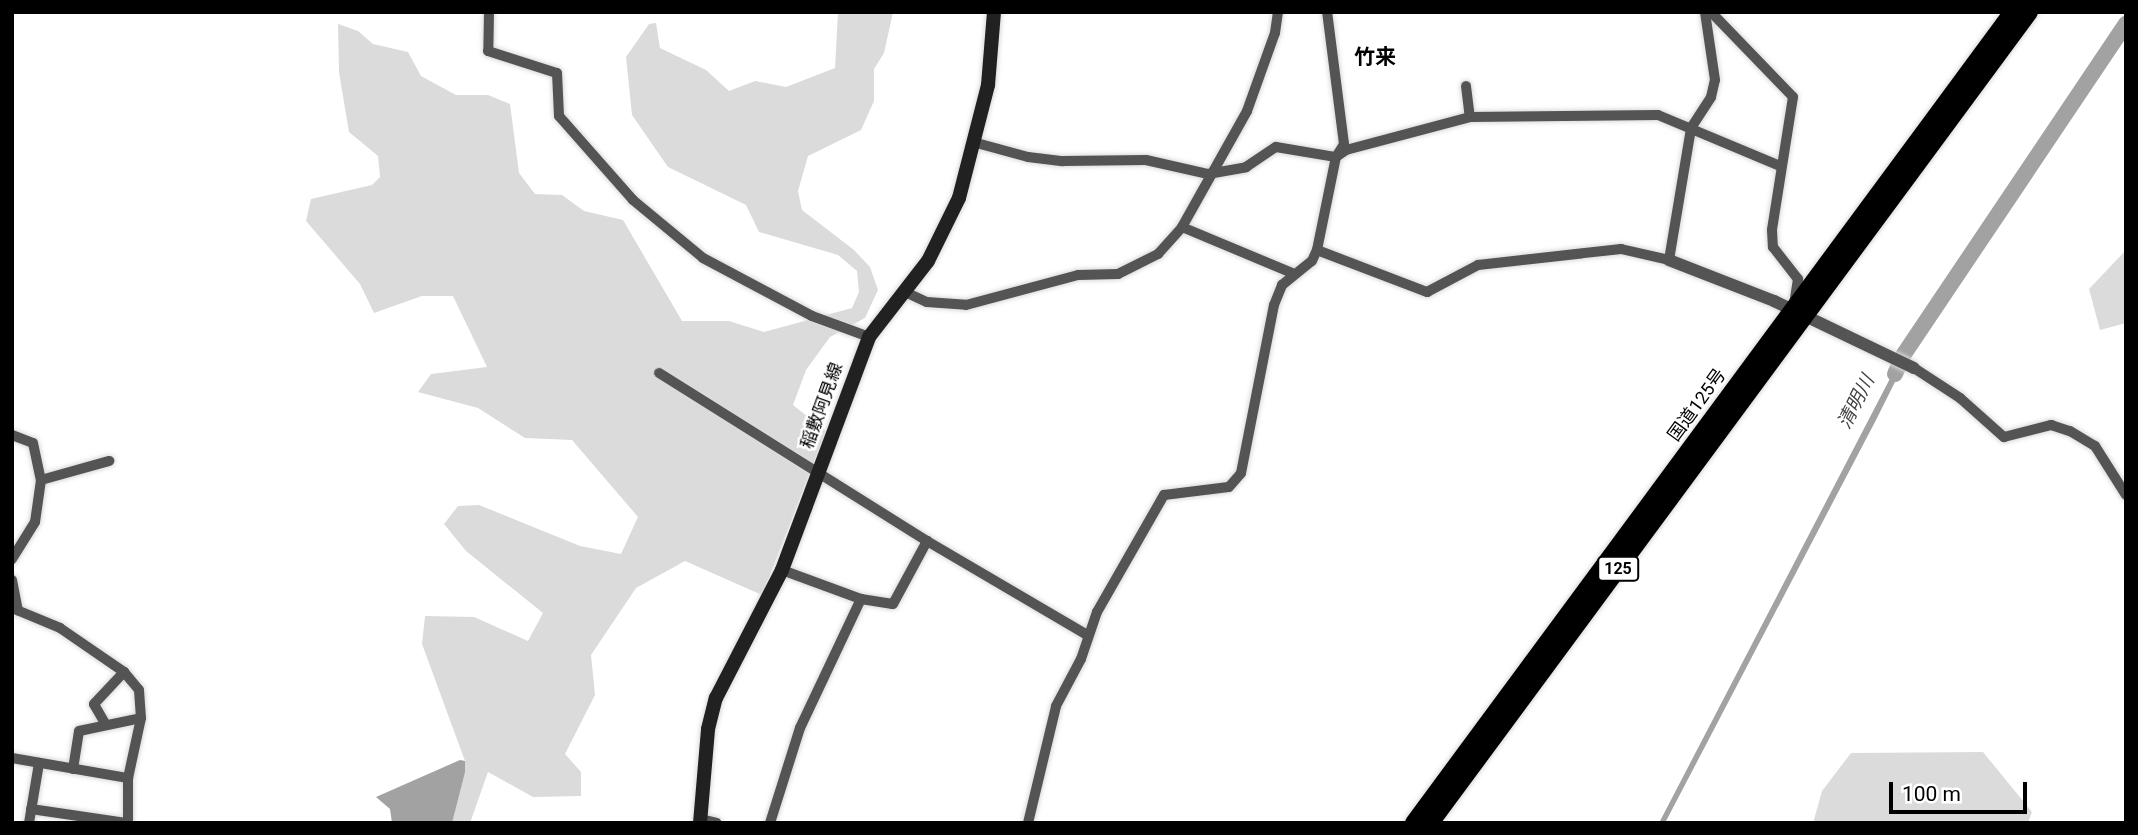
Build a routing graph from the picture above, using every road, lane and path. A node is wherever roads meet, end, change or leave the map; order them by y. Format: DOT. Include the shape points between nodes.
graph roads {
  1 [pos="489,12"];
  2 [pos="994,12"];
  3 [pos="1278,12"];
  4 [pos="1327,12"];
  5 [pos="1705,12"];
  6 [pos="1711,12"];
  7 [pos="2013,12"];
  8 [pos="2029,12"];
  9 [pos="1466,86"];
  10 [pos="1470,117"];
  11 [pos="1691,128"];
  12 [pos="973,142"];
  13 [pos="1336,157"];
  14 [pos="1780,166"];
  15 [pos="1208,174"];
  16 [pos="1182,227"];
  17 [pos="1317,250"];
  18 [pos="1669,260"];
  19 [pos="1292,273"];
  20 [pos="903,291"];
  21 [pos="1799,313"];
  22 [pos="869,337"];
  23 [pos="1914,368"];
  24 [pos="659,373"];
  25 [pos="12,435"];
  26 [pos="109,461"];
  27 [pos="818,474"];
  28 [pos="41,480"];
  29 [pos="2126,495"];
  30 [pos="927,541"];
  31 [pos="12,559"];
  32 [pos="782,570"];
  33 [pos="12,580"];
  34 [pos="861,600"];
  35 [pos="15,609"];
  36 [pos="1087,635"];
  37 [pos="124,672"];
  38 [pos="141,718"];
  39 [pos="106,725"];
  40 [pos="12,758"];
  41 [pos="39,763"];
  42 [pos="73,769"];
  43 [pos="128,778"];
  44 [pos="31,810"];
  45 [pos="700,821"];
  46 [pos="29,823"];
  47 [pos="127,823"];
  48 [pos="717,823"];
  49 [pos="770,823"];
  50 [pos="1028,823"];
  51 [pos="1414,823"];
  52 [pos="1430,823"];
  1 -- 22 [label="street" via="488,51 557,73 559,116 633,200 703,258 812,316"];
  2 -- 12 [label="main road, 稲敷阿見線" via="988,85"];
  3 -- 15 [label="street" via="1247,111"];
  4 -- 13 [label="street" via="1344,144"];
  5 -- 11 [label="street" via="1715,80 1711,97"];
  6 -- 14 [label="street" via="1793,97"];
  7 -- 21 [label="highway, 国道125号 / 125"];
  8 -- 21 [label="highway, 国道125号 / 125"];
  9 -- 10 [label="street"];
  10 -- 11 [label="street" via="1658,115"];
  10 -- 13 [label="street" via="1346,150"];
  11 -- 14 [label="street"];
  11 -- 18 [label="street"];
  12 -- 15 [label="street" via="1063,162 1146,160"];
  12 -- 20 [label="main road, 稲敷阿見線" via="951,220 928,261"];
  13 -- 15 [label="street" via="1276,147 1246,167"];
  13 -- 17 [label="street"];
  14 -- 21 [label="street" via="1773,247 1798,279"];
  15 -- 16 [label="street"];
  16 -- 19 [label="street"];
  16 -- 20 [label="street" via="1158,254 1118,274 1078,275 965,305 927,302"];
  17 -- 18 [label="street" via="1427,292 1478,265 1621,249"];
  17 -- 19 [label="street" via="1312,261"];
  18 -- 21 [label="street"];
  19 -- 36 [label="street" via="1274,306 1241,473 1229,487 1164,495"];
  20 -- 22 [label="main road, 稲敷阿見線"];
  21 -- 23 [label="street"];
  21 -- 51 [label="highway, 国道125号 / 125"];
  21 -- 52 [label="highway, 国道125号 / 125"];
  22 -- 27 [label="main road, 稲敷阿見線"];
  23 -- 29 [label="street" via="1960,398 2004,437 2051,425 2070,430 2095,446"];
  24 -- 27 [label="street"];
  25 -- 28 [label="street" via="33,443"];
  26 -- 28 [label="street"];
  27 -- 30 [label="street"];
  27 -- 32 [label="main road, 稲敷阿見線"];
  28 -- 31 [label="street" via="35,522"];
  30 -- 34 [label="street" via="893,604"];
  30 -- 36 [label="street"];
  32 -- 34 [label="street"];
  32 -- 45 [label="main road, 稲敷阿見線" via="712,713"];
  33 -- 35 [label="street"];
  34 -- 49 [label="street" via="800,729"];
  35 -- 37 [label="street" via="60,628"];
  36 -- 50 [label="street" via="1082,659 1051,719"];
  37 -- 38 [label="street" via="139,690"];
  37 -- 39 [label="street" via="94,704"];
  38 -- 39 [label="street"];
  38 -- 43 [label="street"];
  39 -- 42 [label="street" via="79,731"];
  40 -- 41 [label="street"];
  41 -- 42 [label="street"];
  41 -- 44 [label="street"];
  42 -- 43 [label="street"];
  43 -- 47 [label="street"];
  44 -- 46 [label="street"];
  44 -- 47 [label="street"];
  45 -- 48 [label="street"];
}
